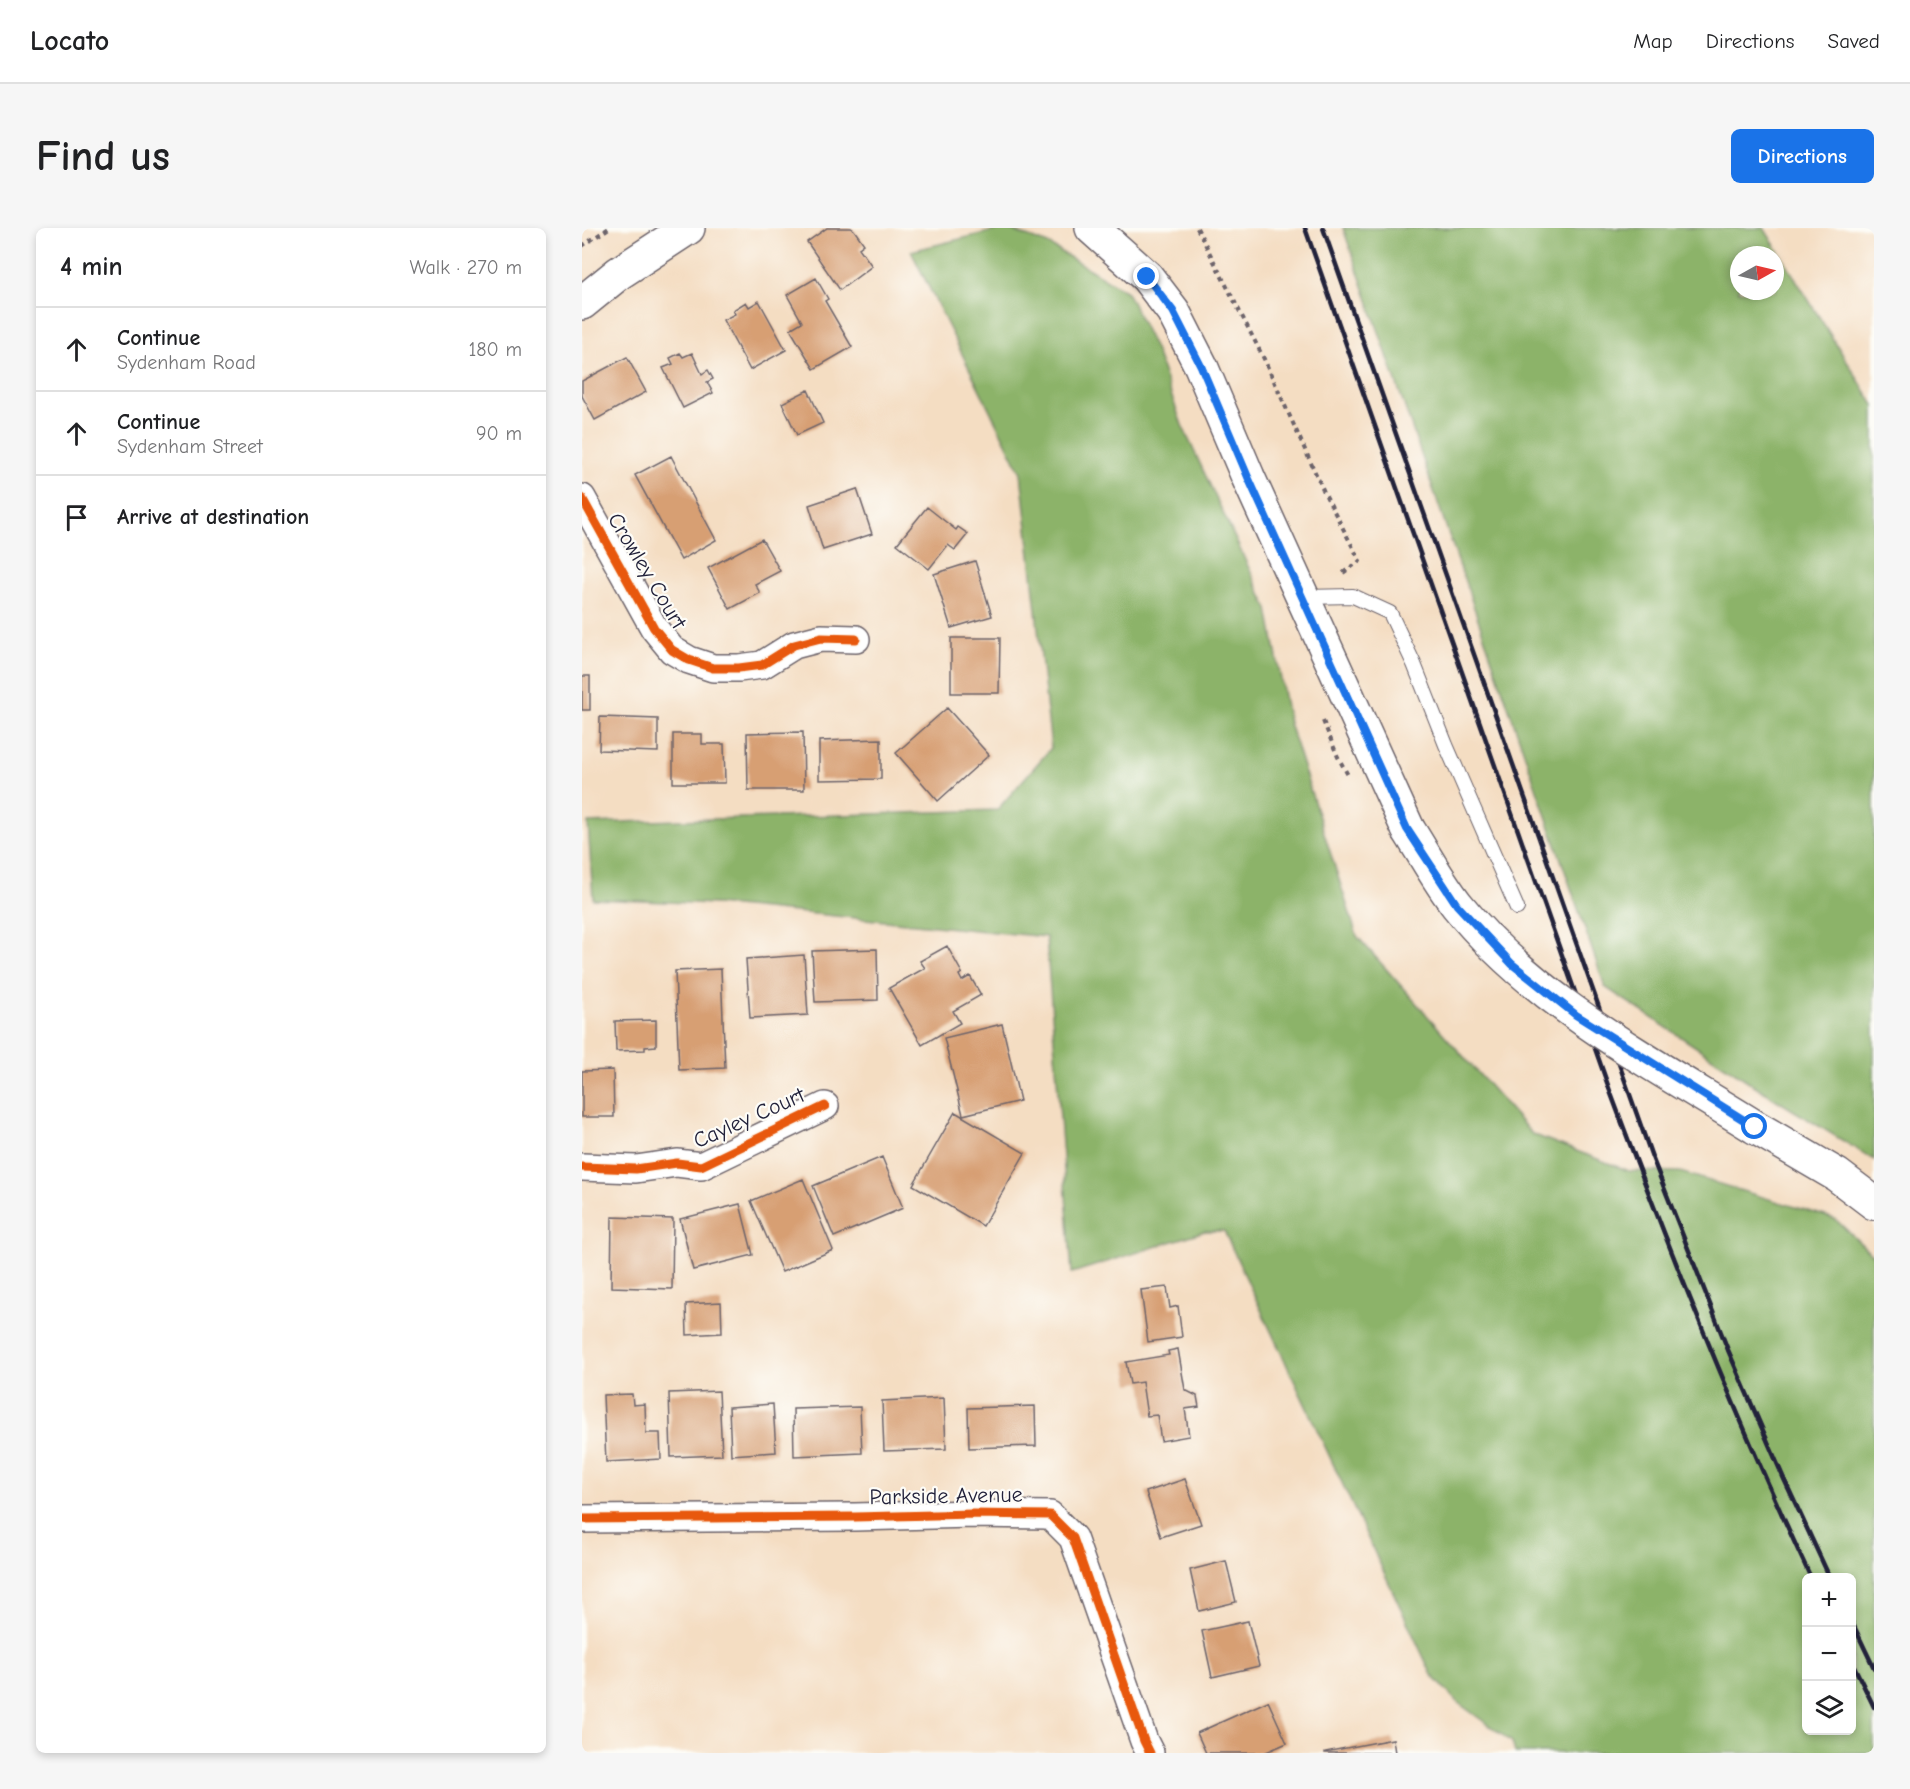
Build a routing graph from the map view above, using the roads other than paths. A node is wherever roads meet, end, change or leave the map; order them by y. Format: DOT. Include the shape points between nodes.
graph roads {
  1 [pos="688,228"];
  2 [pos="1092,228"];
  3 [pos="582,303"];
  4 [pos="582,498"];
  5 [pos="1304,597"];
  6 [pos="856,639"];
  7 [pos="1517,908"];
  8 [pos="825,1106"];
  9 [pos="582,1167"];
  10 [pos="1874,1203"];
  11 [pos="582,1519"];
  12 [pos="1150,1753"];
  1 -- 3 [label="main road" via="619,273"];
  2 -- 5 [label="main road" via="1147,277 1173,311"];
  4 -- 6 [label="street, Crowley Court" via="654,628 672,650 689,660 713,668 739,668 762,665 794,645 821,638"];
  5 -- 7 [label="lane" via="1353,596 1390,613"];
  5 -- 10 [label="main road, bridge" via="1407,829 1457,905 1512,964 1576,1015 1837,1175"];
  8 -- 9 [label="street, Cayley Court" via="701,1166 676,1163 636,1169"];
  11 -- 12 [label="street, Parkside Avenue" via="1050,1515 1073,1538"];
}
